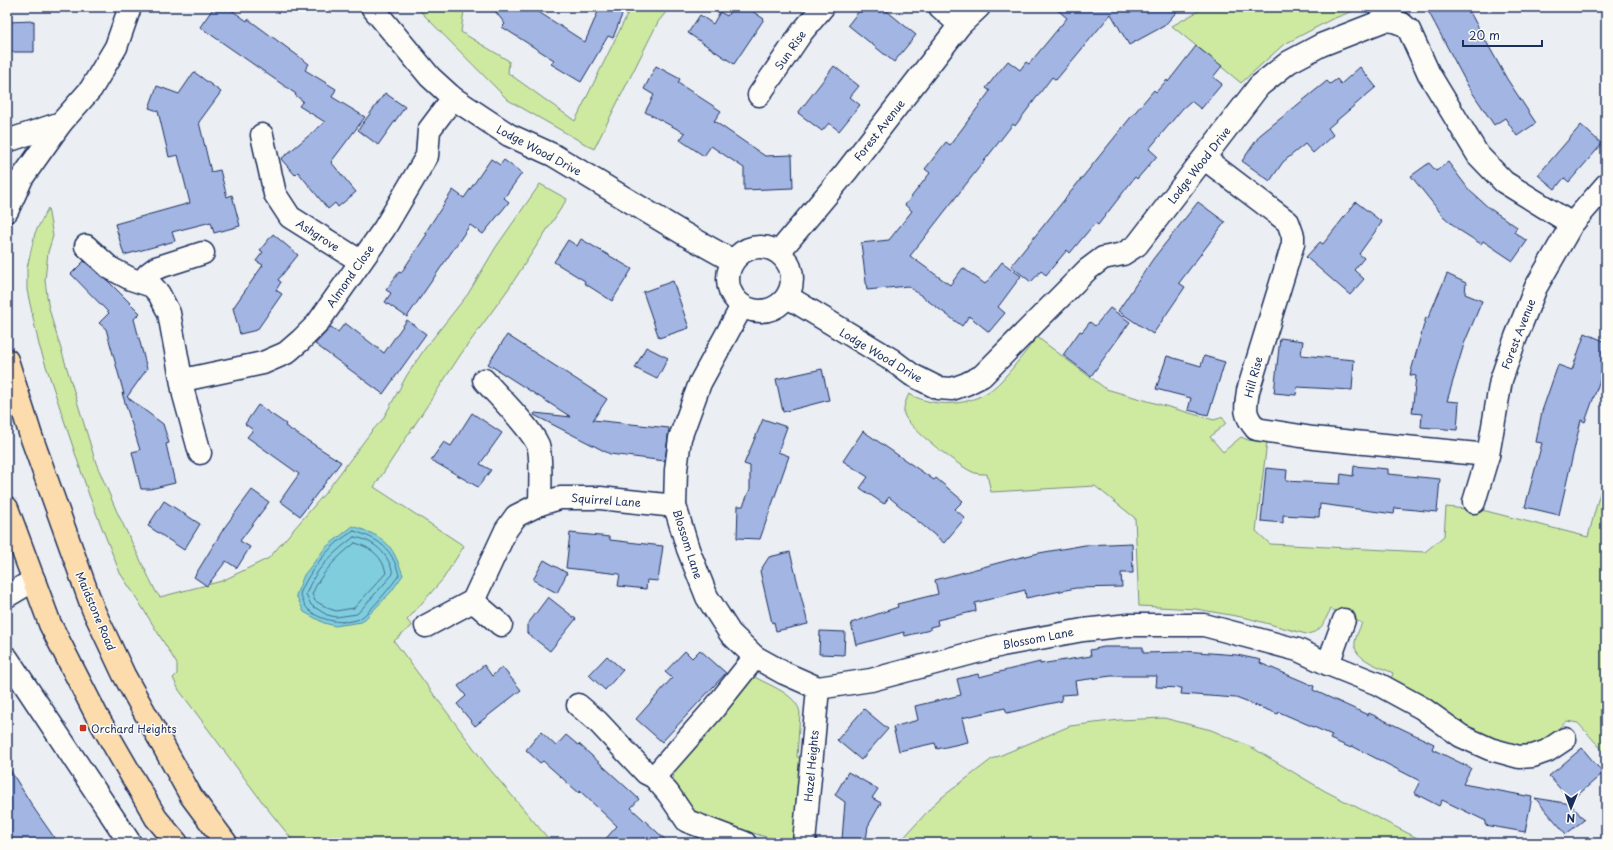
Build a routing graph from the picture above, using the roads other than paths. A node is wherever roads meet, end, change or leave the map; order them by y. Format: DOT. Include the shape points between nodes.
graph roads {
  1 [pos="130,7"];
  2 [pos="372,7"];
  3 [pos="823,7"];
  4 [pos="940,7"];
  5 [pos="979,7"];
  6 [pos="960,25"];
  7 [pos="759,95"];
  8 [pos="453,98"];
  9 [pos="61,123"];
  10 [pos="262,135"];
  11 [pos="7,141"];
  12 [pos="1204,159"];
  13 [pos="1606,185"];
  14 [pos="7,211"];
  15 [pos="1572,224"];
  16 [pos="86,246"];
  17 [pos="779,252"];
  18 [pos="203,253"];
  19 [pos="733,261"];
  20 [pos="360,262"];
  21 [pos="145,283"];
  22 [pos="788,297"];
  23 [pos="742,306"];
  24 [pos="7,360"];
  25 [pos="182,380"];
  26 [pos="484,380"];
  27 [pos="200,453"];
  28 [pos="1488,455"];
  29 [pos="1474,502"];
  30 [pos="540,504"];
  31 [pos="675,506"];
  32 [pos="7,508"];
  33 [pos="34,580"];
  34 [pos="7,596"];
  35 [pos="473,601"];
  36 [pos="1344,620"];
  37 [pos="501,625"];
  38 [pos="426,626"];
  39 [pos="755,657"];
  40 [pos="7,658"];
  41 [pos="1328,664"];
  42 [pos="818,688"];
  43 [pos="578,705"];
  44 [pos="1565,739"];
  45 [pos="654,777"];
  46 [pos="130,843"];
  47 [pos="177,843"];
  48 [pos="226,843"];
  49 [pos="746,843"];
  50 [pos="804,843"];
  1 -- 9 [label="street" via="116,47 92,88"];
  2 -- 8 [label="street, Lodge Wood Drive" via="430,77"];
  3 -- 7 [label="street, Sun Rise" via="802,32"];
  4 -- 6 [label="street"];
  5 -- 6 [label="street, Forest Avenue"];
  6 -- 17 [label="street, Forest Avenue" via="846,172"];
  8 -- 19 [label="street, Lodge Wood Drive" via="509,135 553,155"];
  8 -- 20 [label="street, Almond Close" via="429,130 427,156 384,229"];
  9 -- 11 [label="street"];
  9 -- 14 [label="street" via="22,178"];
  10 -- 20 [label="street, Ashgrove" via="275,194 290,217"];
  12 -- 15 [label="street, Lodge Wood Drive" via="1259,86 1289,62 1358,29 1385,20 1394,20 1409,30 1429,74 1478,155 1504,182"];
  12 -- 22 [label="street, Lodge Wood Drive" via="1137,245 1123,254 1103,258 1087,270 982,376 952,389 938,388 912,376 892,360"];
  12 -- 28 [label="street, Hill Rise" via="1288,222 1293,236 1248,392 1245,410 1247,419 1256,429 1313,438"];
  13 -- 15 [label="street, Forest Avenue"];
  15 -- 28 [label="street, Forest Avenue" via="1536,287 1516,337 1501,380"];
  16 -- 21 [label="street" via="110,268"];
  17 -- 19 [label="street" via="756,247 743,251"];
  17 -- 22 [label="street" via="788,261 792,272 793,284"];
  18 -- 21 [label="street" via="156,268 148,274"];
  19 -- 23 [label="street" via="728,272 728,285 732,296"];
  20 -- 25 [label="street, Almond Close" via="317,324 286,353 263,363"];
  21 -- 25 [label="street" via="159,294 169,313"];
  22 -- 23 [label="street" via="779,306 767,311 754,312"];
  23 -- 31 [label="street, Blossom Lane" via="700,383 680,438"];
  24 -- 48 [label="main road, Maidstone Road" via="31,436 93,609 124,675 191,796"];
  25 -- 27 [label="street"];
  26 -- 30 [label="street" via="538,444"];
  28 -- 29 [label="street, Forest Avenue"];
  30 -- 31 [label="street, Squirrel Lane" via="560,498 600,498"];
  30 -- 35 [label="street, Squirrel Lane" via="516,516 506,530"];
  31 -- 39 [label="street, Blossom Lane" via="688,549 707,597 730,633"];
  32 -- 33 [label="main road"];
  33 -- 34 [label="street"];
  33 -- 47 [label="main road" via="50,624 97,716 156,818"];
  35 -- 37 [label="street"];
  35 -- 38 [label="street"];
  36 -- 41 [label="street"];
  39 -- 42 [label="street, Blossom Lane"];
  39 -- 45 [label="street"];
  40 -- 46 [label="street"];
  41 -- 42 [label="street, Blossom Lane" via="1298,650 1204,625 1129,625 1038,637 870,680"];
  41 -- 44 [label="street, Blossom Lane" via="1378,684 1418,705 1462,736 1490,749 1519,757 1533,756 1547,751"];
  42 -- 50 [label="street, Hazel Heights"];
  43 -- 45 [label="street" via="598,722 646,773"];
  45 -- 49 [label="street" via="687,821"];
}
